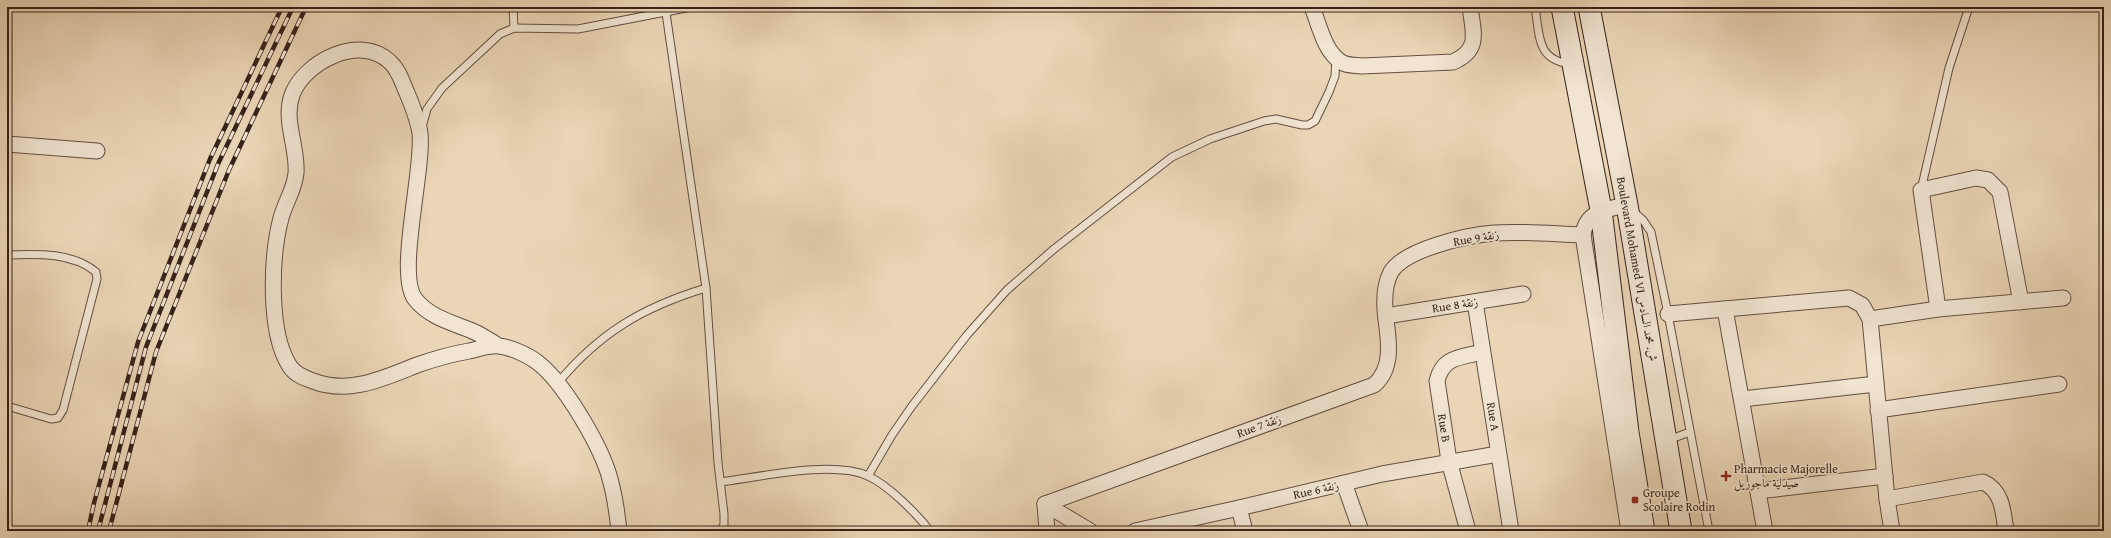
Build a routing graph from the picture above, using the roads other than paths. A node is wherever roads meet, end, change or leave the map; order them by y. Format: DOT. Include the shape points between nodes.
graph roads {
  1 [pos="513,7"];
  2 [pos="691,7"];
  3 [pos="1312,7"];
  4 [pos="1470,7"];
  5 [pos="1535,7"];
  6 [pos="1562,7"];
  7 [pos="1589,7"];
  8 [pos="1969,7"];
  9 [pos="666,13"];
  10 [pos="514,28"];
  11 [pos="1336,58"];
  12 [pos="1573,65"];
  13 [pos="420,133"];
  14 [pos="7,144"];
  15 [pos="97,151"];
  16 [pos="1921,190"];
  17 [pos="1627,205"];
  18 [pos="1601,210"];
  19 [pos="1583,235"];
  20 [pos="7,255"];
  21 [pos="1387,284"];
  22 [pos="706,288"];
  23 [pos="1523,294"];
  24 [pos="2063,298"];
  25 [pos="1475,302"];
  26 [pos="2021,302"];
  27 [pos="1725,309"];
  28 [pos="1938,309"];
  29 [pos="1668,314"];
  30 [pos="1386,316"];
  31 [pos="1870,319"];
  32 [pos="497,346"];
  33 [pos="1482,352"];
  34 [pos="557,384"];
  35 [pos="1876,384"];
  36 [pos="2059,384"];
  37 [pos="1742,399"];
  38 [pos="7,406"];
  39 [pos="1878,410"];
  40 [pos="1690,432"];
  41 [pos="1620,433"];
  42 [pos="1666,440"];
  43 [pos="1498,454"];
  44 [pos="1449,461"];
  45 [pos="868,476"];
  46 [pos="1884,476"];
  47 [pos="721,482"];
  48 [pos="1344,483"];
  49 [pos="1758,491"];
  50 [pos="1887,499"];
  51 [pos="1045,504"];
  52 [pos="1239,508"];
  53 [pos="619,531"];
  54 [pos="720,531"];
  55 [pos="930,531"];
  56 [pos="1047,531"];
  57 [pos="1090,531"];
  58 [pos="1138,531"];
  59 [pos="1245,531"];
  60 [pos="1361,531"];
  61 [pos="1468,531"];
  62 [pos="1511,531"];
  63 [pos="1629,531"];
  64 [pos="1644,531"];
  65 [pos="1681,531"];
  66 [pos="1709,531"];
  67 [pos="1765,531"];
  68 [pos="1892,531"];
  69 [pos="2006,531"];
  1 -- 10 [label="lane"];
  2 -- 9 [label="lane"];
  3 -- 11 [label="street" via="1325,41"];
  4 -- 11 [label="street" via="1475,40 1462,58 1453,62 1362,66 1348,65"];
  5 -- 12 [label="lane" via="1542,48 1557,63"];
  6 -- 12 [label="main road"];
  7 -- 17 [label="main road, Boulevard Mohamed VI ش. محمد السادس"];
  8 -- 16 [label="lane" via="1949,68"];
  9 -- 10 [label="lane" via="578,30"];
  9 -- 22 [label="lane"];
  10 -- 13 [label="lane" via="500,34 442,88 427,109"];
  11 -- 45 [label="lane" via="1335,76 1331,87 1315,120 1308,125 1276,119 1264,121 1210,139 1172,157 1054,249 1007,290 967,334 912,406"];
  12 -- 18 [label="main road"];
  13 -- 32 [label="street" via="408,286 412,295 430,312 444,321 475,332"];
  13 -- 32 [label="street" via="397,70 388,60 375,52 358,49 337,52 300,82 292,96 290,113 296,175 276,239 274,296 283,354 291,369 303,377 321,384 348,387 389,377 457,353"];
  14 -- 15 [label="street"];
  16 -- 26 [label="street" via="1976,178 1994,184 2000,192"];
  16 -- 28 [label="street"];
  17 -- 18 [label="street"];
  17 -- 29 [label="lane" via="1651,232"];
  17 -- 42 [label="main road, Boulevard Mohamed VI ش. محمد السادس"];
  18 -- 19 [label="street" via="1588,219"];
  18 -- 41 [label="main road"];
  19 -- 21 [label="street, Rue 9 زنقة" via="1523,232 1492,234 1441,244 1413,253 1398,263 1391,272"];
  19 -- 41 [label="street"];
  20 -- 38 [label="lane" via="56,256 90,267 96,272 97,279 63,410 58,418 51,419"];
  21 -- 30 [label="street, Rue 7 زنقة"];
  22 -- 34 [label="lane" via="662,303 631,319 599,340 576,361"];
  22 -- 47 [label="lane"];
  23 -- 25 [label="street, Rue 8 زنقة"];
  24 -- 26 [label="street"];
  25 -- 30 [label="street, Rue 8 زنقة"];
  25 -- 33 [label="street, Rue A"];
  26 -- 28 [label="street"];
  27 -- 29 [label="street"];
  27 -- 31 [label="street" via="1849,298 1862,305"];
  27 -- 37 [label="street"];
  28 -- 31 [label="street"];
  29 -- 40 [label="lane"];
  30 -- 51 [label="street, Rue 7 زنقة" via="1390,347 1387,365 1381,379 1374,385"];
  31 -- 35 [label="street"];
  32 -- 34 [label="street" via="513,350 538,362"];
  33 -- 43 [label="street, Rue A"];
  33 -- 44 [label="street, Rue B" via="1446,362 1440,371 1437,381"];
  34 -- 53 [label="street" via="591,433 607,471 617,507"];
  35 -- 37 [label="street"];
  35 -- 39 [label="street"];
  36 -- 39 [label="street"];
  37 -- 49 [label="street"];
  39 -- 46 [label="street"];
  40 -- 42 [label="lane"];
  40 -- 66 [label="lane"];
  41 -- 63 [label="street"];
  41 -- 64 [label="main road"];
  42 -- 65 [label="main road, Boulevard Mohamed VI ش. محمد السادس"];
  43 -- 44 [label="street, Rue 6 زنقة"];
  43 -- 62 [label="street, Rue A"];
  44 -- 48 [label="street, Rue 6 زنقة"];
  44 -- 61 [label="street, Rue B"];
  45 -- 47 [label="lane" via="834,470 807,470"];
  45 -- 55 [label="lane" via="906,505"];
  46 -- 49 [label="street"];
  46 -- 50 [label="street"];
  47 -- 54 [label="lane" via="724,525"];
  48 -- 52 [label="street, Rue 6 زنقة"];
  48 -- 60 [label="street"];
  49 -- 67 [label="street"];
  50 -- 68 [label="street"];
  50 -- 69 [label="street" via="1983,482 1996,491"];
  51 -- 56 [label="street"];
  51 -- 57 [label="street"];
  52 -- 58 [label="street, Rue 6 زنقة"];
  52 -- 59 [label="street"];
}
